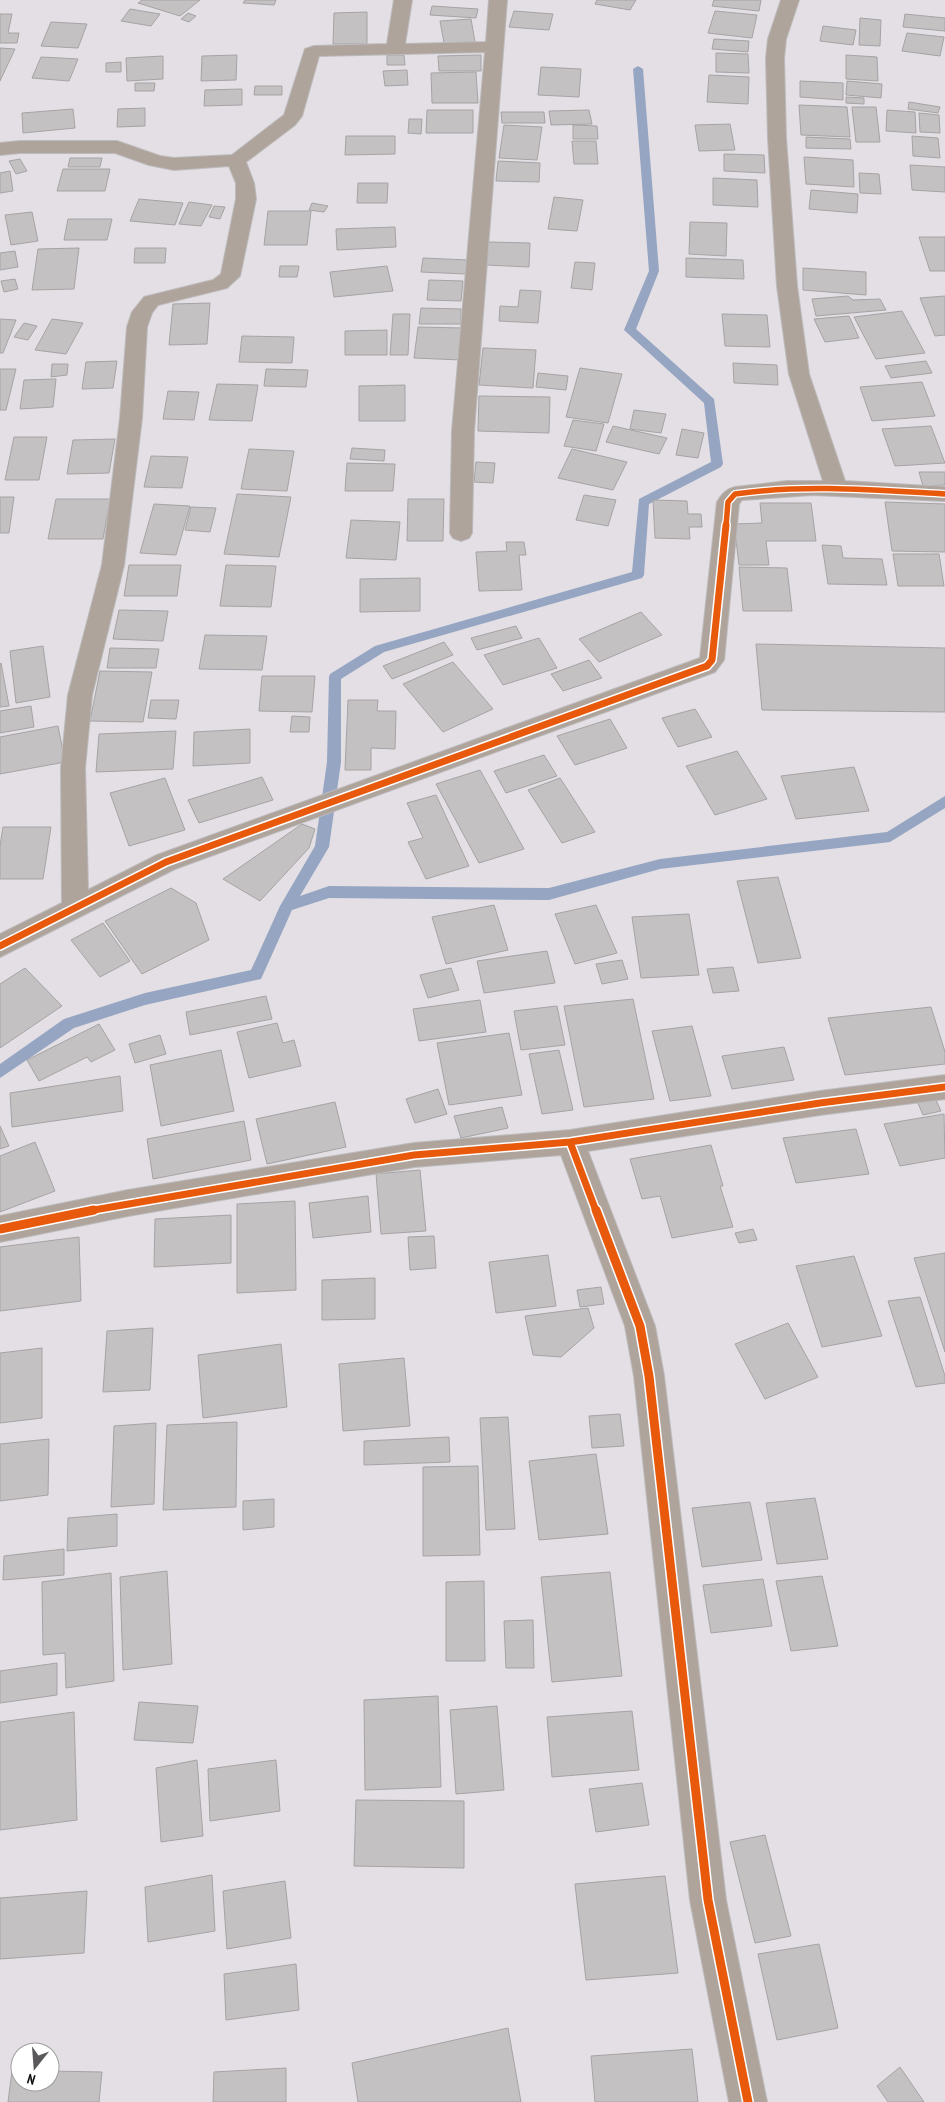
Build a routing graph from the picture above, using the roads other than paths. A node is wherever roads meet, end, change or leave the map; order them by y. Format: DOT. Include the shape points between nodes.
graph roads {
  1 [pos="403,0"];
  2 [pos="498,0"];
  3 [pos="790,0"];
  4 [pos="493,47"];
  5 [pos="394,49"];
  6 [pos="0,149"];
  7 [pos="236,160"];
  8 [pos="837,489"];
  9 [pos="945,494"];
  10 [pos="461,533"];
  11 [pos="75,907"];
  12 [pos="0,946"];
  13 [pos="945,1086"];
  14 [pos="570,1142"];
  15 [pos="0,1229"];
  16 [pos="748,2102"];
  1 -- 5 [label="street"];
  2 -- 4 [label="street"];
  3 -- 8 [label="street" via="774,58 787,286 800,374"];
  4 -- 5 [label="street"];
  4 -- 10 [label="street" via="463,431"];
  5 -- 7 [label="street" via="310,53 289,122"];
  6 -- 7 [label="street" via="117,147 174,164"];
  7 -- 11 [label="street" via="246,183 246,199 230,276 220,284 151,301 142,312 137,327 131,418 113,565 80,695 73,768"];
  8 -- 9 [label="street"];
  8 -- 11 [label="street" via="748,492 735,494 728,502 712,660 707,666 166,862"];
  11 -- 12 [label="street"];
  13 -- 14 [label="street"];
  14 -- 15 [label="street" via="414,1155 128,1203"];
  14 -- 16 [label="street" via="640,1326 653,1406 708,1900"];
}
